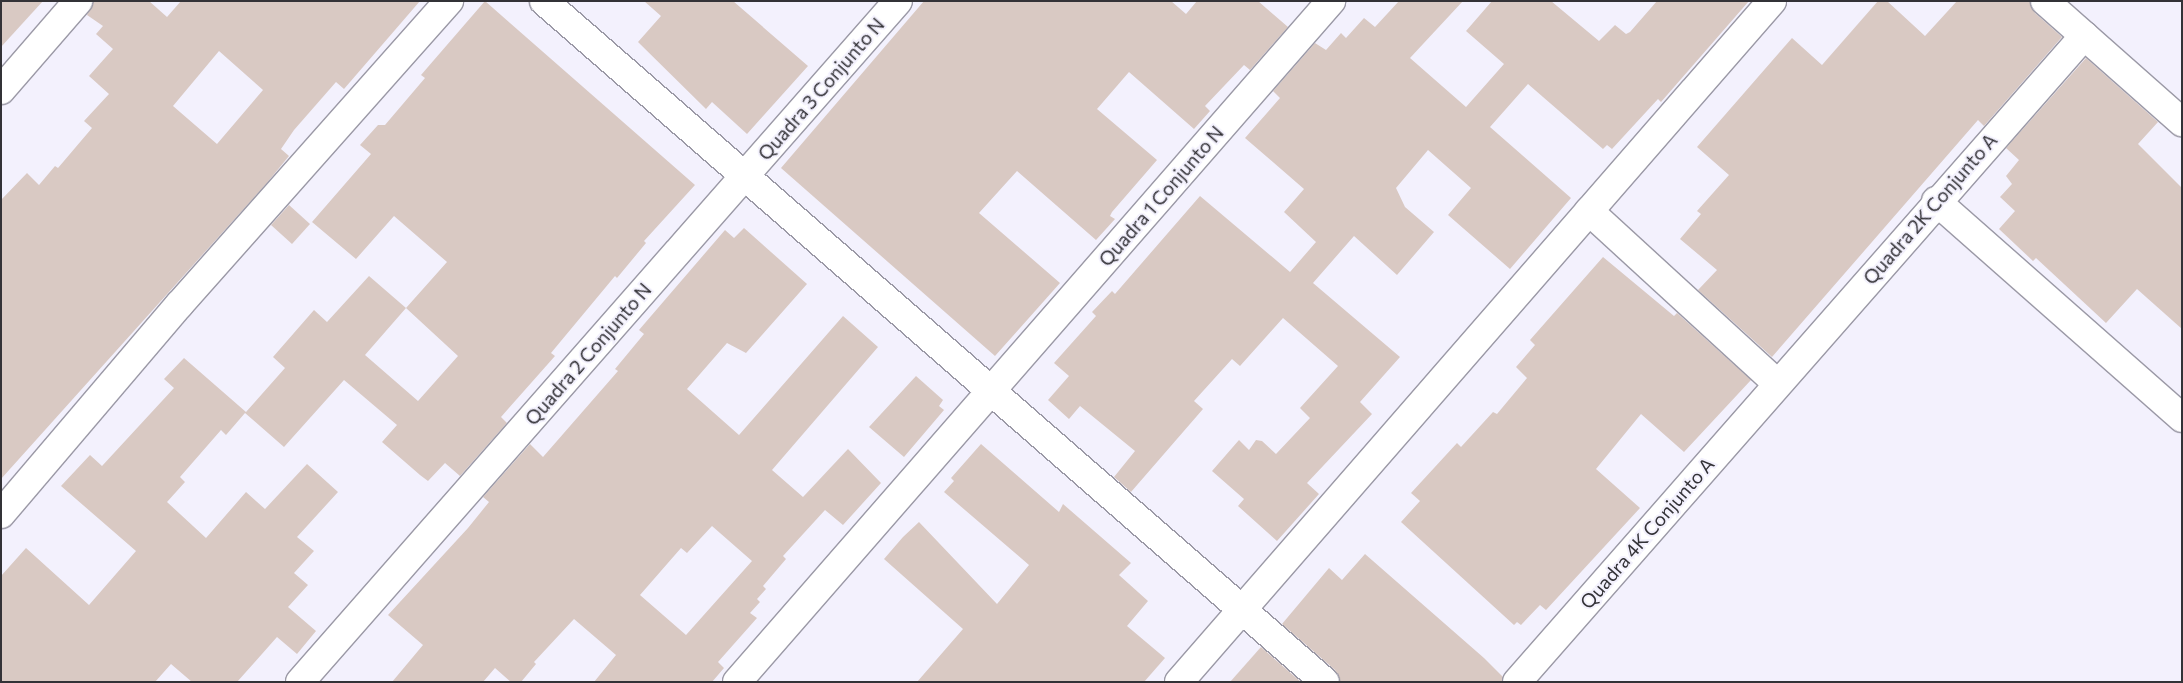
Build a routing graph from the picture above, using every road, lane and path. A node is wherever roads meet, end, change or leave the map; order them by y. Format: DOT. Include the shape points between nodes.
graph roads {
  1 [pos="78,1"];
  2 [pos="448,1"];
  3 [pos="544,1"];
  4 [pos="898,1"];
  5 [pos="1331,1"];
  6 [pos="1772,1"];
  7 [pos="2045,1"];
  8 [pos="2084,36"];
  9 [pos="1,90"];
  10 [pos="2182,122"];
  11 [pos="744,176"];
  12 [pos="1936,201"];
  13 [pos="1589,211"];
  14 [pos="1777,383"];
  15 [pos="991,391"];
  16 [pos="2182,418"];
  17 [pos="1,514"];
  18 [pos="1242,609"];
  19 [pos="300,682"];
  20 [pos="736,682"];
  21 [pos="1178,682"];
  22 [pos="1325,682"];
  23 [pos="1517,682"];
  1 -- 9 [label="street"];
  2 -- 17 [label="street" via="179,305"];
  3 -- 11 [label="street"];
  4 -- 11 [label="street, Quadra 3 Conjunto N"];
  5 -- 15 [label="street, Quadra 1 Conjunto N"];
  6 -- 13 [label="street"];
  7 -- 8 [label="street"];
  8 -- 10 [label="street"];
  8 -- 12 [label="street, Quadra 2K Conjunto A"];
  11 -- 15 [label="street"];
  11 -- 19 [label="street, Quadra 2 Conjunto N"];
  12 -- 14 [label="street, Quadra 2K Conjunto A"];
  12 -- 16 [label="street"];
  13 -- 14 [label="street"];
  13 -- 18 [label="street"];
  14 -- 23 [label="street, Quadra 4K Conjunto A"];
  15 -- 18 [label="street"];
  15 -- 20 [label="street"];
  18 -- 21 [label="street"];
  18 -- 22 [label="street"];
}
